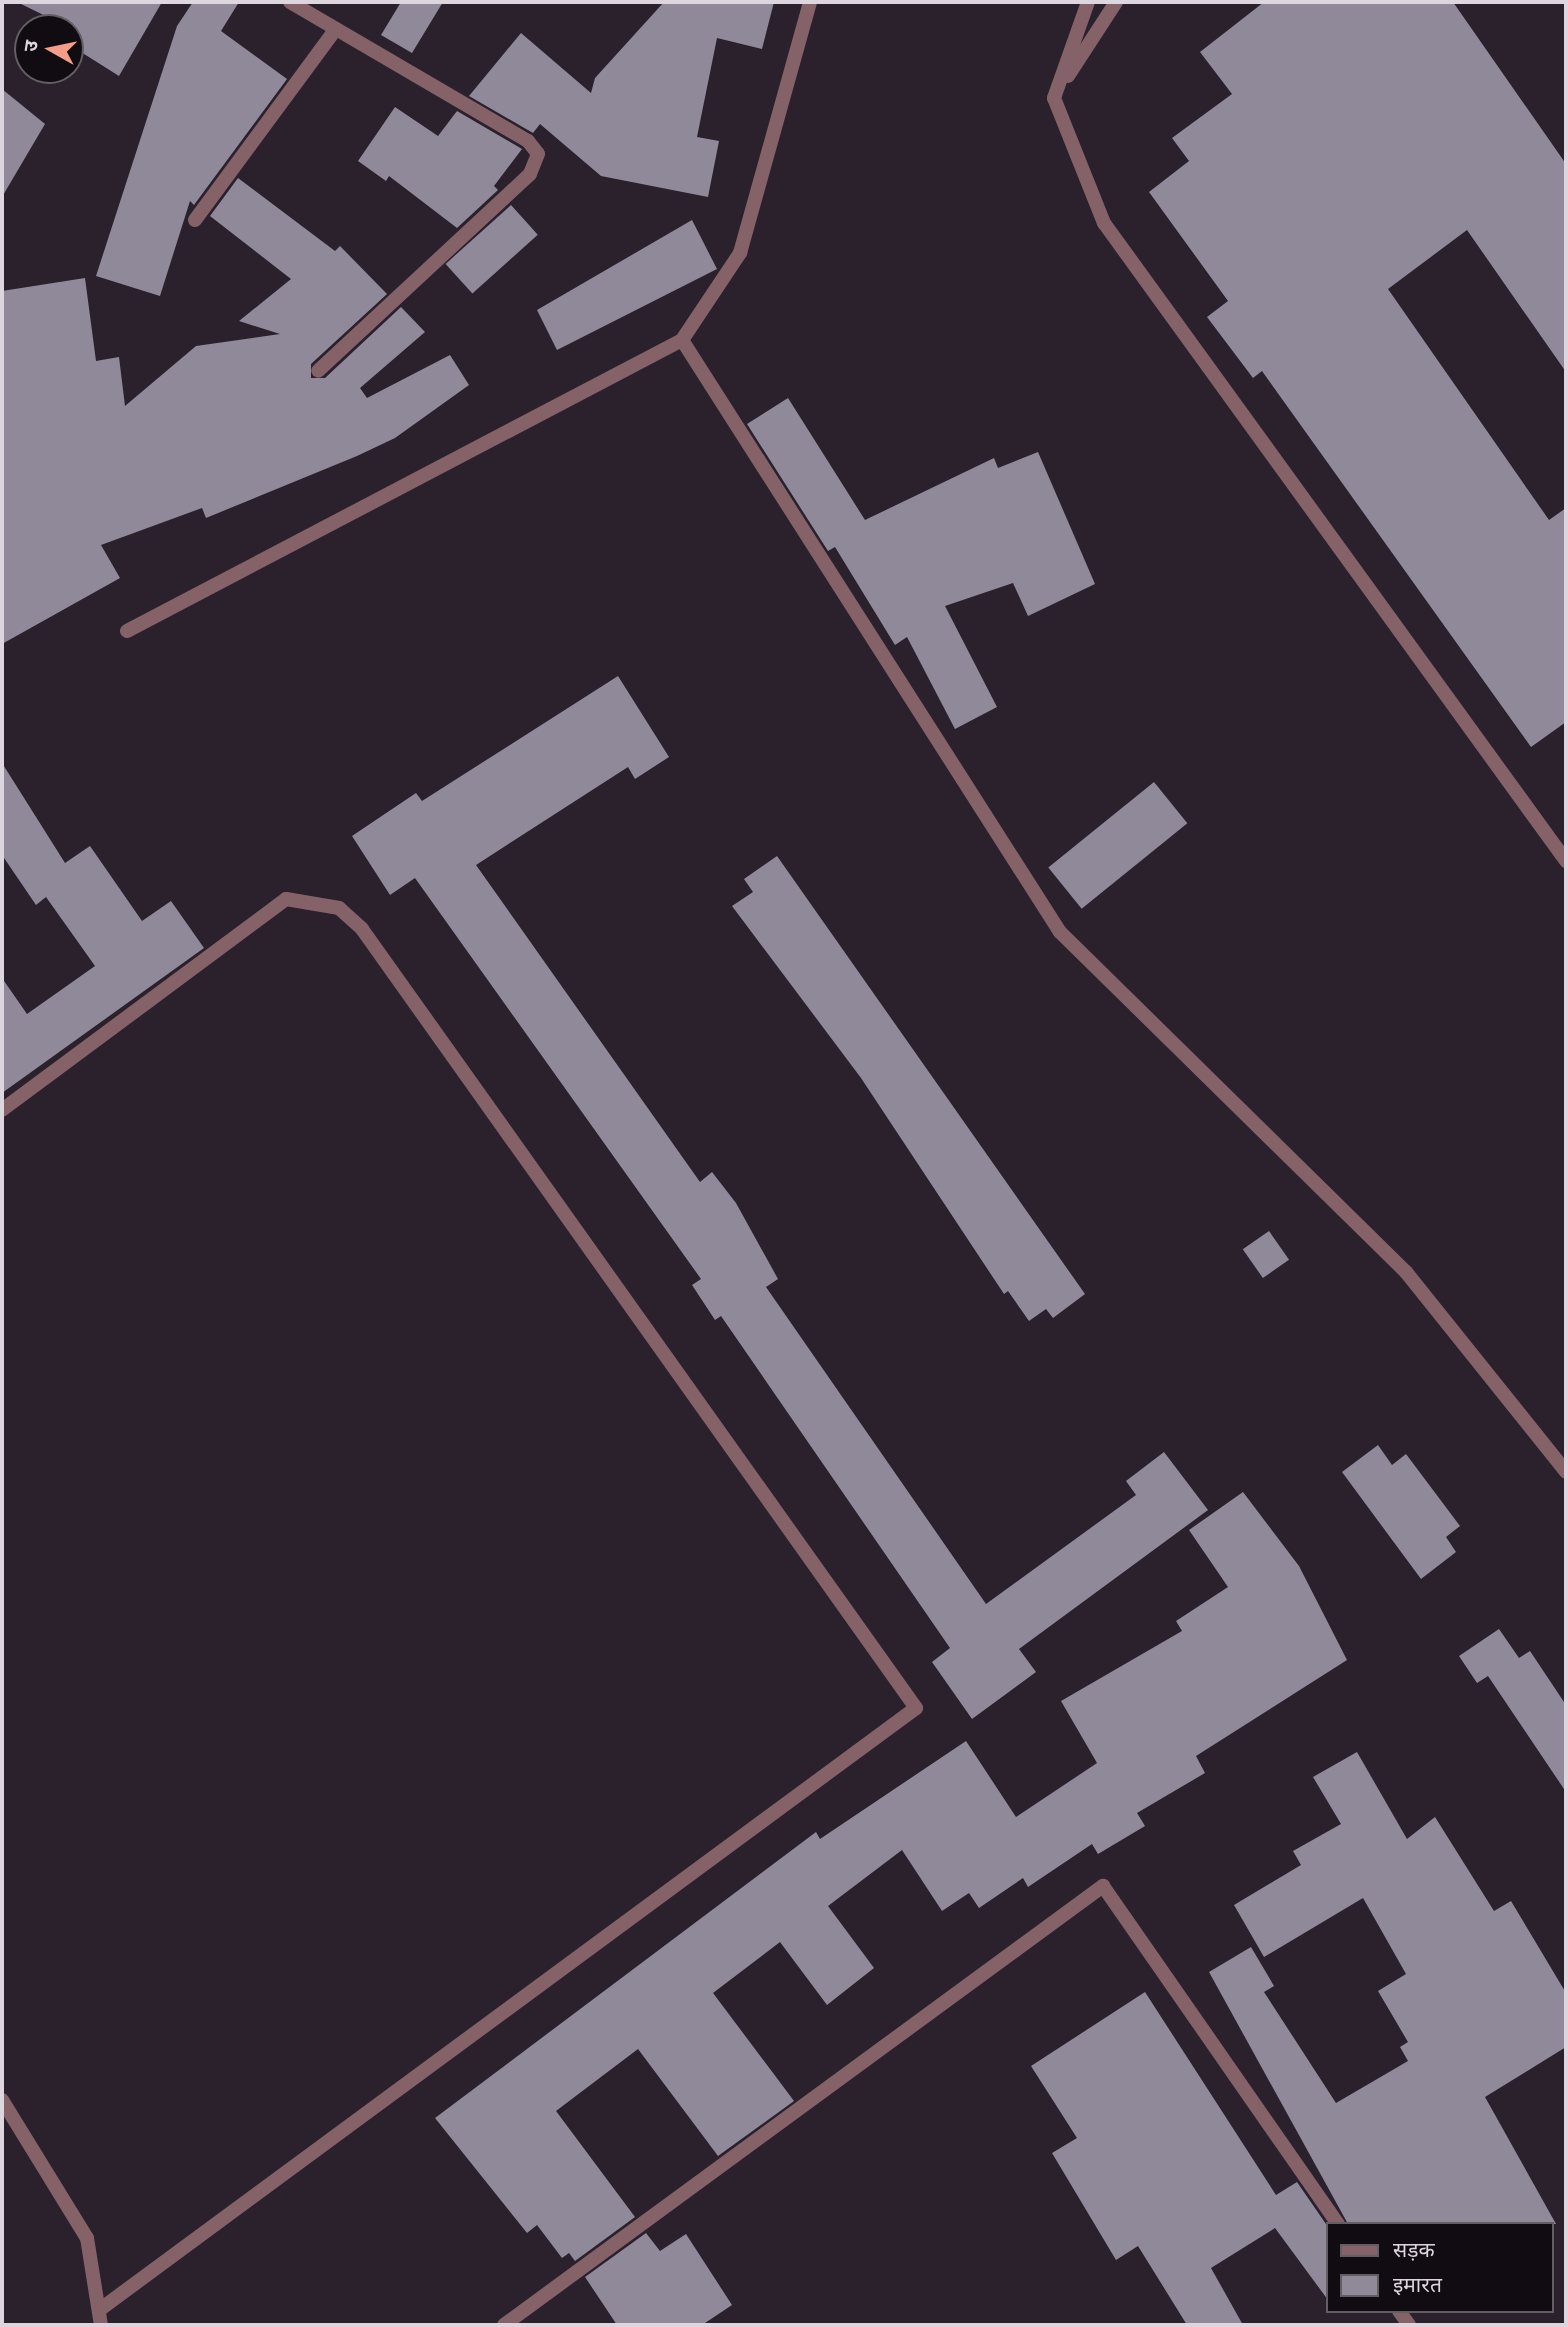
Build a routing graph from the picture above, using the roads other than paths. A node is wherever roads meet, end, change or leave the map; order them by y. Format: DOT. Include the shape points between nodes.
graph roads {
  1 [pos="290,2"];
  2 [pos="810,2"];
  3 [pos="1088,2"];
  4 [pos="1116,2"];
  5 [pos="336,29"];
  6 [pos="1054,98"];
  7 [pos="195,220"];
  8 [pos="682,340"];
  9 [pos="318,371"];
  10 [pos="127,631"];
  11 [pos="1566,861"];
  12 [pos="2,1110"];
  13 [pos="1566,1472"];
  14 [pos="2,2101"];
  15 [pos="1337,2222"];
  16 [pos="102,2308"];
  17 [pos="101,2325"];
  18 [pos="504,2325"];
  1 -- 5 [label="street"];
  2 -- 8 [label="street" via="740,253"];
  3 -- 6 [label="street"];
  4 -- 6 [label="street"];
  5 -- 7 [label="street"];
  5 -- 9 [label="street" via="528,141 538,154 530,174"];
  6 -- 11 [label="street" via="1104,223"];
  8 -- 10 [label="street"];
  8 -- 13 [label="street" via="1060,932 1406,1272"];
  12 -- 16 [label="street" via="286,899 340,908 362,929 916,1708"];
  14 -- 16 [label="street" via="87,2238"];
  15 -- 18 [label="street" via="1103,1886"];
  16 -- 17 [label="street"];
}
